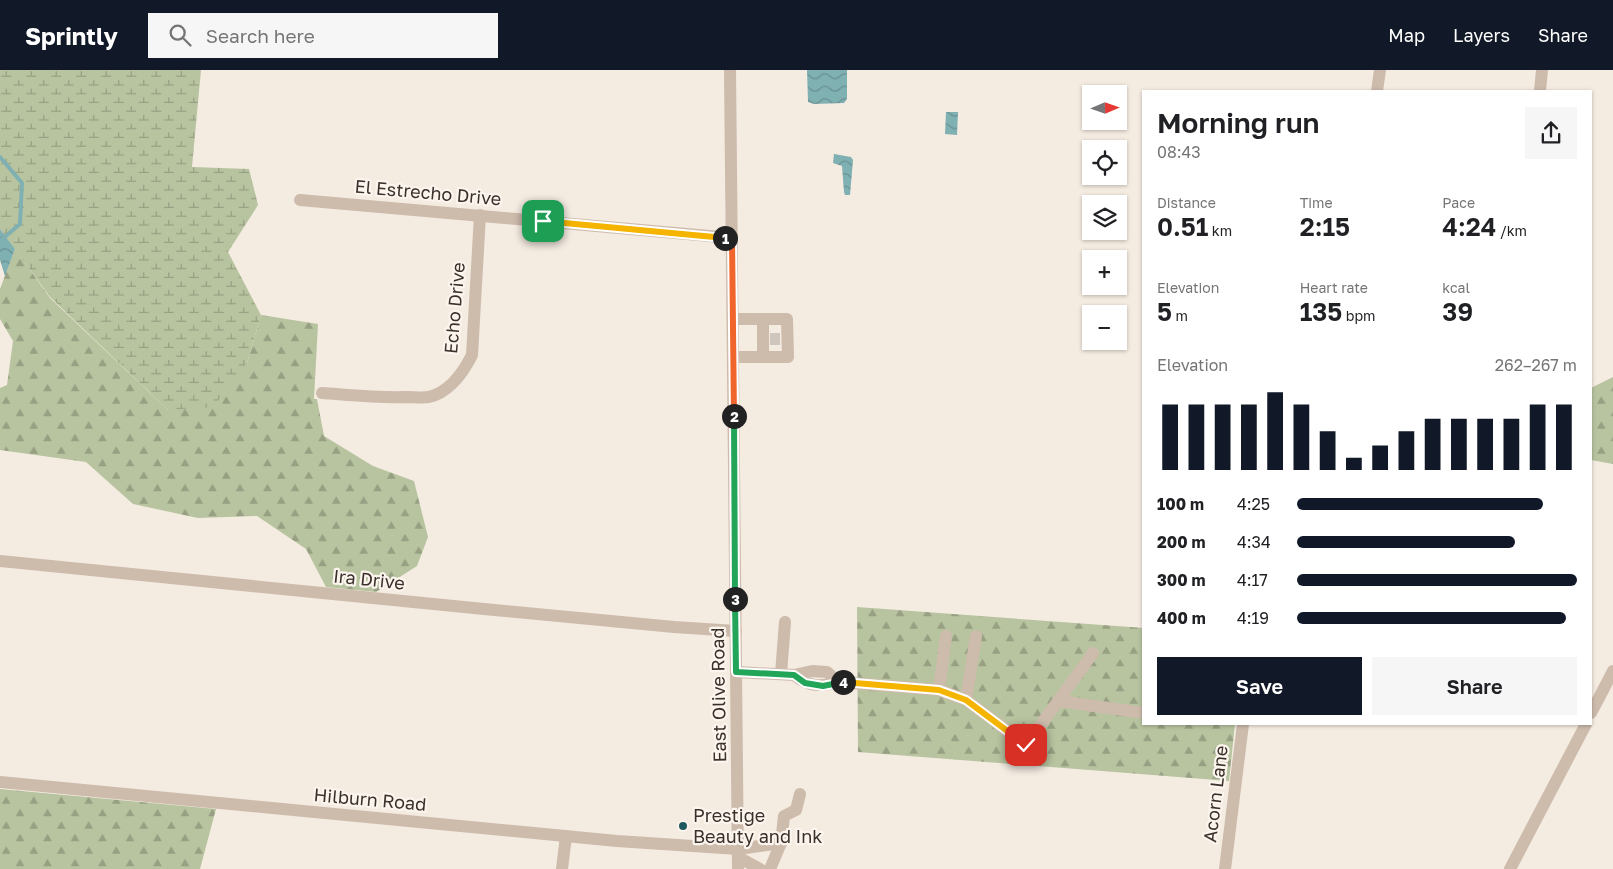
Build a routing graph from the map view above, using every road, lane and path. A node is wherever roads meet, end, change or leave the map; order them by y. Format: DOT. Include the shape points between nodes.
graph roads {
  1 [pos="730,70"];
  2 [pos="1380,70"];
  3 [pos="1542,70"];
  4 [pos="1378,90"];
  5 [pos="1540,90"];
  6 [pos="300,200"];
  7 [pos="480,215"];
  8 [pos="732,238"];
  9 [pos="732,319"];
  10 [pos="763,319"];
  11 [pos="775,339"];
  12 [pos="734,357"];
  13 [pos="763,357"];
  14 [pos="322,393"];
  15 [pos="0,561"];
  16 [pos="785,622"];
  17 [pos="736,631"];
  18 [pos="946,636"];
  19 [pos="976,636"];
  20 [pos="1094,652"];
  21 [pos="1613,671"];
  22 [pos="736,672"];
  23 [pos="781,674"];
  24 [pos="939,690"];
  25 [pos="966,700"];
  26 [pos="1058,701"];
  27 [pos="1592,711"];
  28 [pos="1142,713"];
  29 [pos="1243,725"];
  30 [pos="1585,725"];
  31 [pos="0,782"];
  32 [pos="800,794"];
  33 [pos="566,836"];
  34 [pos="781,843"];
  35 [pos="738,858"];
  36 [pos="562,869"];
  37 [pos="760,869"];
  38 [pos="770,869"];
  39 [pos="1225,869"];
  40 [pos="1510,869"];
  1 -- 8 [label="street, East Olive Road"];
  2 -- 4 [label="street"];
  3 -- 5 [label="street"];
  6 -- 7 [label="street, El Estrecho Drive"];
  7 -- 8 [label="street, El Estrecho Drive"];
  7 -- 14 [label="street, Echo Drive" via="472,355 455,381 430,397 389,398"];
  8 -- 9 [label="street, East Olive Road"];
  9 -- 10 [label="street"];
  9 -- 12 [label="street, East Olive Road"];
  10 -- 11 [label="street"];
  10 -- 11 [label="street" via="787,319"];
  11 -- 13 [label="street"];
  11 -- 13 [label="street" via="788,358"];
  12 -- 13 [label="street"];
  12 -- 17 [label="street, East Olive Road"];
  15 -- 17 [label="street, Ira Drive"];
  16 -- 23 [label="street"];
  17 -- 22 [label="street, East Olive Road"];
  18 -- 24 [label="street"];
  19 -- 25 [label="street"];
  20 -- 26 [label="street"];
  21 -- 27 [label="street"];
  22 -- 23 [label="street"];
  22 -- 35 [label="street, East Olive Road"];
  23 -- 24 [label="street" via="827,672 838,682"];
  24 -- 25 [label="street"];
  25 -- 26 [label="street" via="1026,745"];
  26 -- 28 [label="street"];
  29 -- 39 [label="street, Acorn Lane"];
  30 -- 40 [label="street"];
  31 -- 33 [label="street, Hilburn Road"];
  32 -- 34 [label="street" via="796,810 784,816"];
  33 -- 35 [label="street, Hilburn Road"];
  33 -- 36 [label="street"];
  34 -- 35 [label="street"];
  34 -- 38 [label="street"];
  35 -- 37 [label="street"];
}
